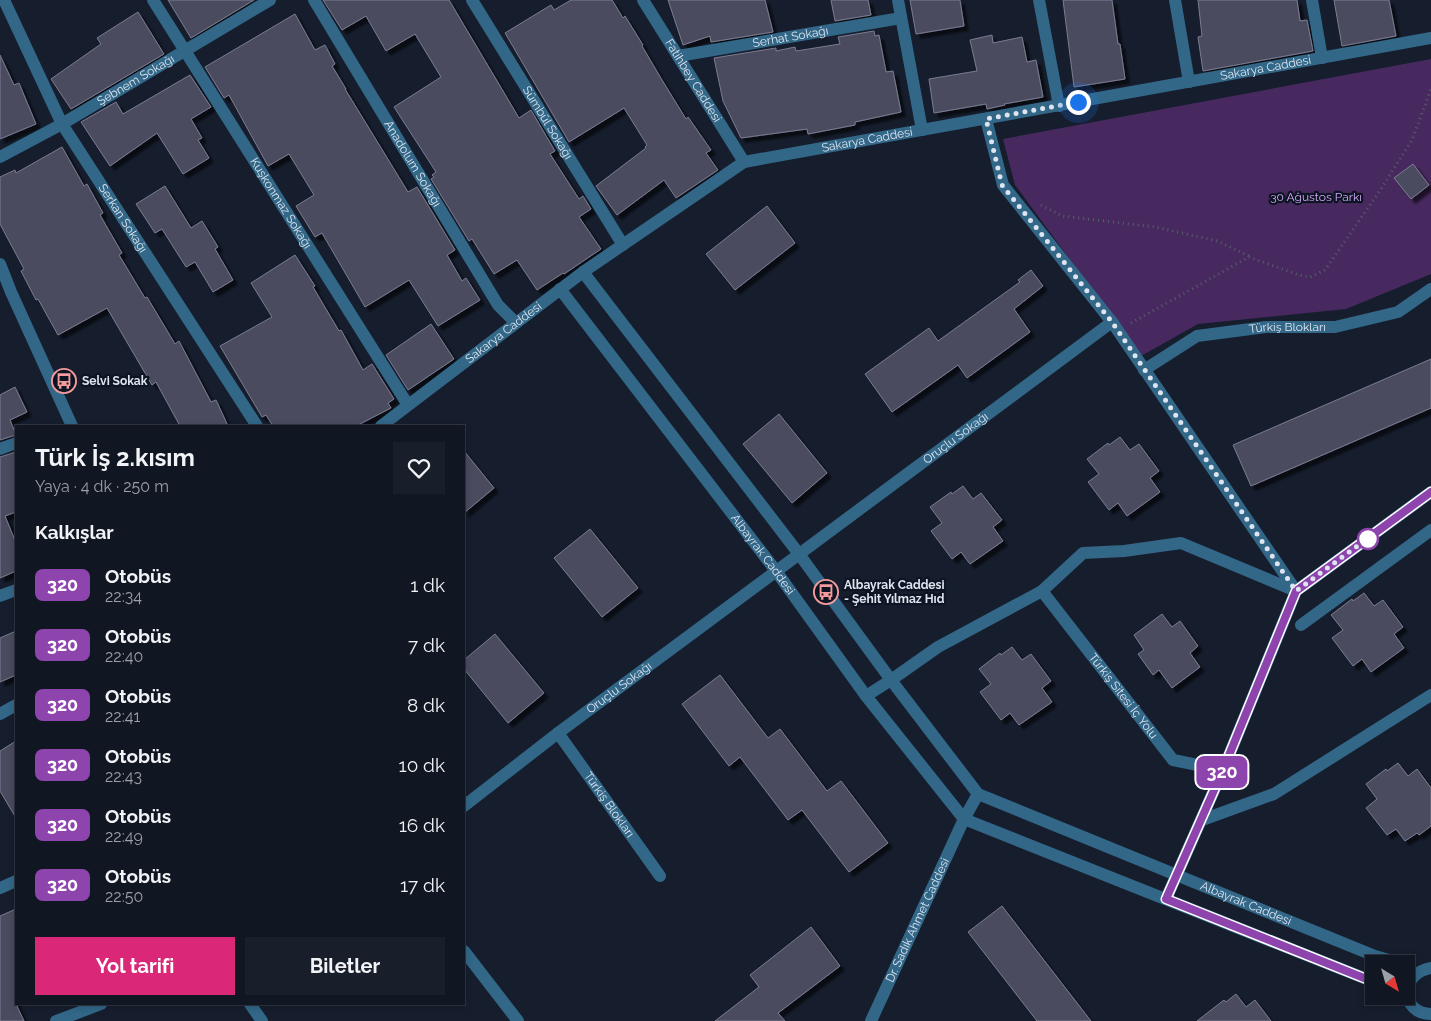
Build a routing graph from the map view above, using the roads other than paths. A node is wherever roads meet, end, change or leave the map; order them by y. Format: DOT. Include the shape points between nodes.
graph roads {
  1 [pos="4,0"];
  2 [pos="153,0"];
  3 [pos="270,0"];
  4 [pos="314,0"];
  5 [pos="472,0"];
  6 [pos="643,0"];
  7 [pos="898,0"];
  8 [pos="1039,0"];
  9 [pos="1175,0"];
  10 [pos="1312,0"];
  11 [pos="901,18"];
  12 [pos="1431,38"];
  13 [pos="185,50"];
  14 [pos="678,56"];
  15 [pos="1322,58"];
  16 [pos="1189,82"];
  17 [pos="1059,106"];
  18 [pos="986,119"];
  19 [pos="62,124"];
  20 [pos="922,130"];
  21 [pos="0,157"];
  22 [pos="744,162"];
  23 [pos="623,245"];
  24 [pos="0,264"];
  25 [pos="583,272"];
  26 [pos="560,289"];
  27 [pos="1431,289"];
  28 [pos="5,294"];
  29 [pos="516,323"];
  30 [pos="1115,326"];
  31 [pos="1144,370"];
  32 [pos="408,406"];
  33 [pos="68,425"];
  34 [pos="256,425"];
  35 [pos="382,425"];
  36 [pos="15,443"];
  37 [pos="0,449"];
  38 [pos="1431,492"];
  39 [pos="1431,530"];
  40 [pos="799,554"];
  41 [pos="776,571"];
  42 [pos="15,590"];
  43 [pos="1042,590"];
  44 [pos="1296,591"];
  45 [pos="0,596"];
  46 [pos="1300,625"];
  47 [pos="891,680"];
  48 [pos="1431,695"];
  49 [pos="866,696"];
  50 [pos="15,706"];
  51 [pos="0,714"];
  52 [pos="558,733"];
  53 [pos="1223,770"];
  54 [pos="978,794"];
  55 [pos="465,805"];
  56 [pos="964,819"];
  57 [pos="1202,820"];
  58 [pos="660,876"];
  59 [pos="1177,876"];
  60 [pos="15,881"];
  61 [pos="0,888"];
  62 [pos="1166,899"];
  63 [pos="465,952"];
  64 [pos="1373,955"];
  65 [pos="1415,966"];
  66 [pos="1429,968"];
  67 [pos="1365,978"];
  68 [pos="98,1005"];
  69 [pos="251,1005"];
  70 [pos="1410,1005"];
  71 [pos="1414,1008"];
  72 [pos="1431,1014"];
  73 [pos="56,1021"];
  74 [pos="262,1021"];
  75 [pos="518,1021"];
  76 [pos="871,1021"];
  77 [pos="1428,1021"];
  1 -- 19 [label="street, Serkan Sokağı"];
  2 -- 13 [label="street, Kuşkonmaz Sokağı"];
  3 -- 13 [label="street, Şebnem Sokağı"];
  4 -- 29 [label="street, Anadolum Sokağı" via="498,305"];
  5 -- 23 [label="street, Sümbül Sokağı"];
  6 -- 14 [label="street, Fatihbey Caddesi"];
  7 -- 11 [label="street"];
  8 -- 17 [label="street"];
  9 -- 16 [label="street"];
  10 -- 15 [label="street"];
  11 -- 14 [label="street, Serhat Sokağı"];
  11 -- 20 [label="street"];
  12 -- 15 [label="street, Sakarya Caddesi"];
  13 -- 19 [label="street, Şebnem Sokağı"];
  13 -- 32 [label="street, Kuşkonmaz Sokağı"];
  14 -- 22 [label="street, Fatihbey Caddesi"];
  15 -- 16 [label="street, Sakarya Caddesi"];
  16 -- 17 [label="street, Sakarya Caddesi"];
  17 -- 18 [label="street, Sakarya Caddesi"];
  18 -- 20 [label="street, Sakarya Caddesi"];
  18 -- 30 [label="street" via="1002,185"];
  19 -- 21 [label="street, Şebnem Sokağı"];
  19 -- 34 [label="street, Serkan Sokağı"];
  20 -- 22 [label="street, Sakarya Caddesi"];
  22 -- 23 [label="street, Sakarya Caddesi"];
  23 -- 25 [label="street, Sakarya Caddesi"];
  24 -- 28 [label="street"];
  25 -- 26 [label="street, Sakarya Caddesi"];
  25 -- 40 [label="street"];
  26 -- 29 [label="street, Sakarya Caddesi"];
  26 -- 41 [label="street, Albayrak Caddesi"];
  27 -- 31 [label="street, Türkiş Blokları" via="1398,312 1335,327 1266,327 1197,336"];
  28 -- 33 [label="street"];
  29 -- 32 [label="street, Sakarya Caddesi"];
  30 -- 31 [label="street"];
  30 -- 40 [label="street, Oruçlu Sokağı"];
  31 -- 44 [label="street"];
  32 -- 35 [label="street, Sakarya Caddesi"];
  36 -- 37 [label="street"];
  38 -- 44 [label="street"];
  39 -- 46 [label="street"];
  40 -- 41 [label="street, Oruçlu Sokağı"];
  40 -- 47 [label="street"];
  41 -- 49 [label="street, Albayrak Caddesi"];
  41 -- 52 [label="street, Oruçlu Sokağı"];
  42 -- 45 [label="street"];
  43 -- 44 [label="street" via="1083,553 1124,552 1181,543"];
  43 -- 47 [label="street" via="938,647"];
  43 -- 53 [label="street, Türkiş Sitesi İç Yolu" via="1173,760"];
  44 -- 53 [label="street"];
  47 -- 49 [label="street"];
  47 -- 54 [label="street"];
  48 -- 57 [label="street" via="1274,794"];
  49 -- 56 [label="street, Albayrak Caddesi"];
  50 -- 51 [label="street"];
  52 -- 55 [label="street, Oruçlu Sokağı"];
  52 -- 58 [label="street, Türkiş Blokları"];
  53 -- 57 [label="street"];
  54 -- 56 [label="street"];
  54 -- 59 [label="street, Albayrak Caddesi"];
  56 -- 62 [label="street, Albayrak Caddesi"];
  56 -- 76 [label="street, Dr. Sadık Ahmet Caddesi"];
  57 -- 59 [label="street"];
  59 -- 62 [label="street"];
  59 -- 64 [label="street, Albayrak Caddesi"];
  60 -- 61 [label="street"];
  62 -- 67 [label="street, Albayrak Caddesi"];
  63 -- 75 [label="street"];
  65 -- 66 [label="street, Albayrak Caddesi"];
  66 -- 71 [label="street" via="1411,978 1407,994"];
  68 -- 73 [label="street"];
  69 -- 74 [label="street"];
  70 -- 71 [label="street"];
  71 -- 72 [label="street"];
  71 -- 77 [label="street"];
}
